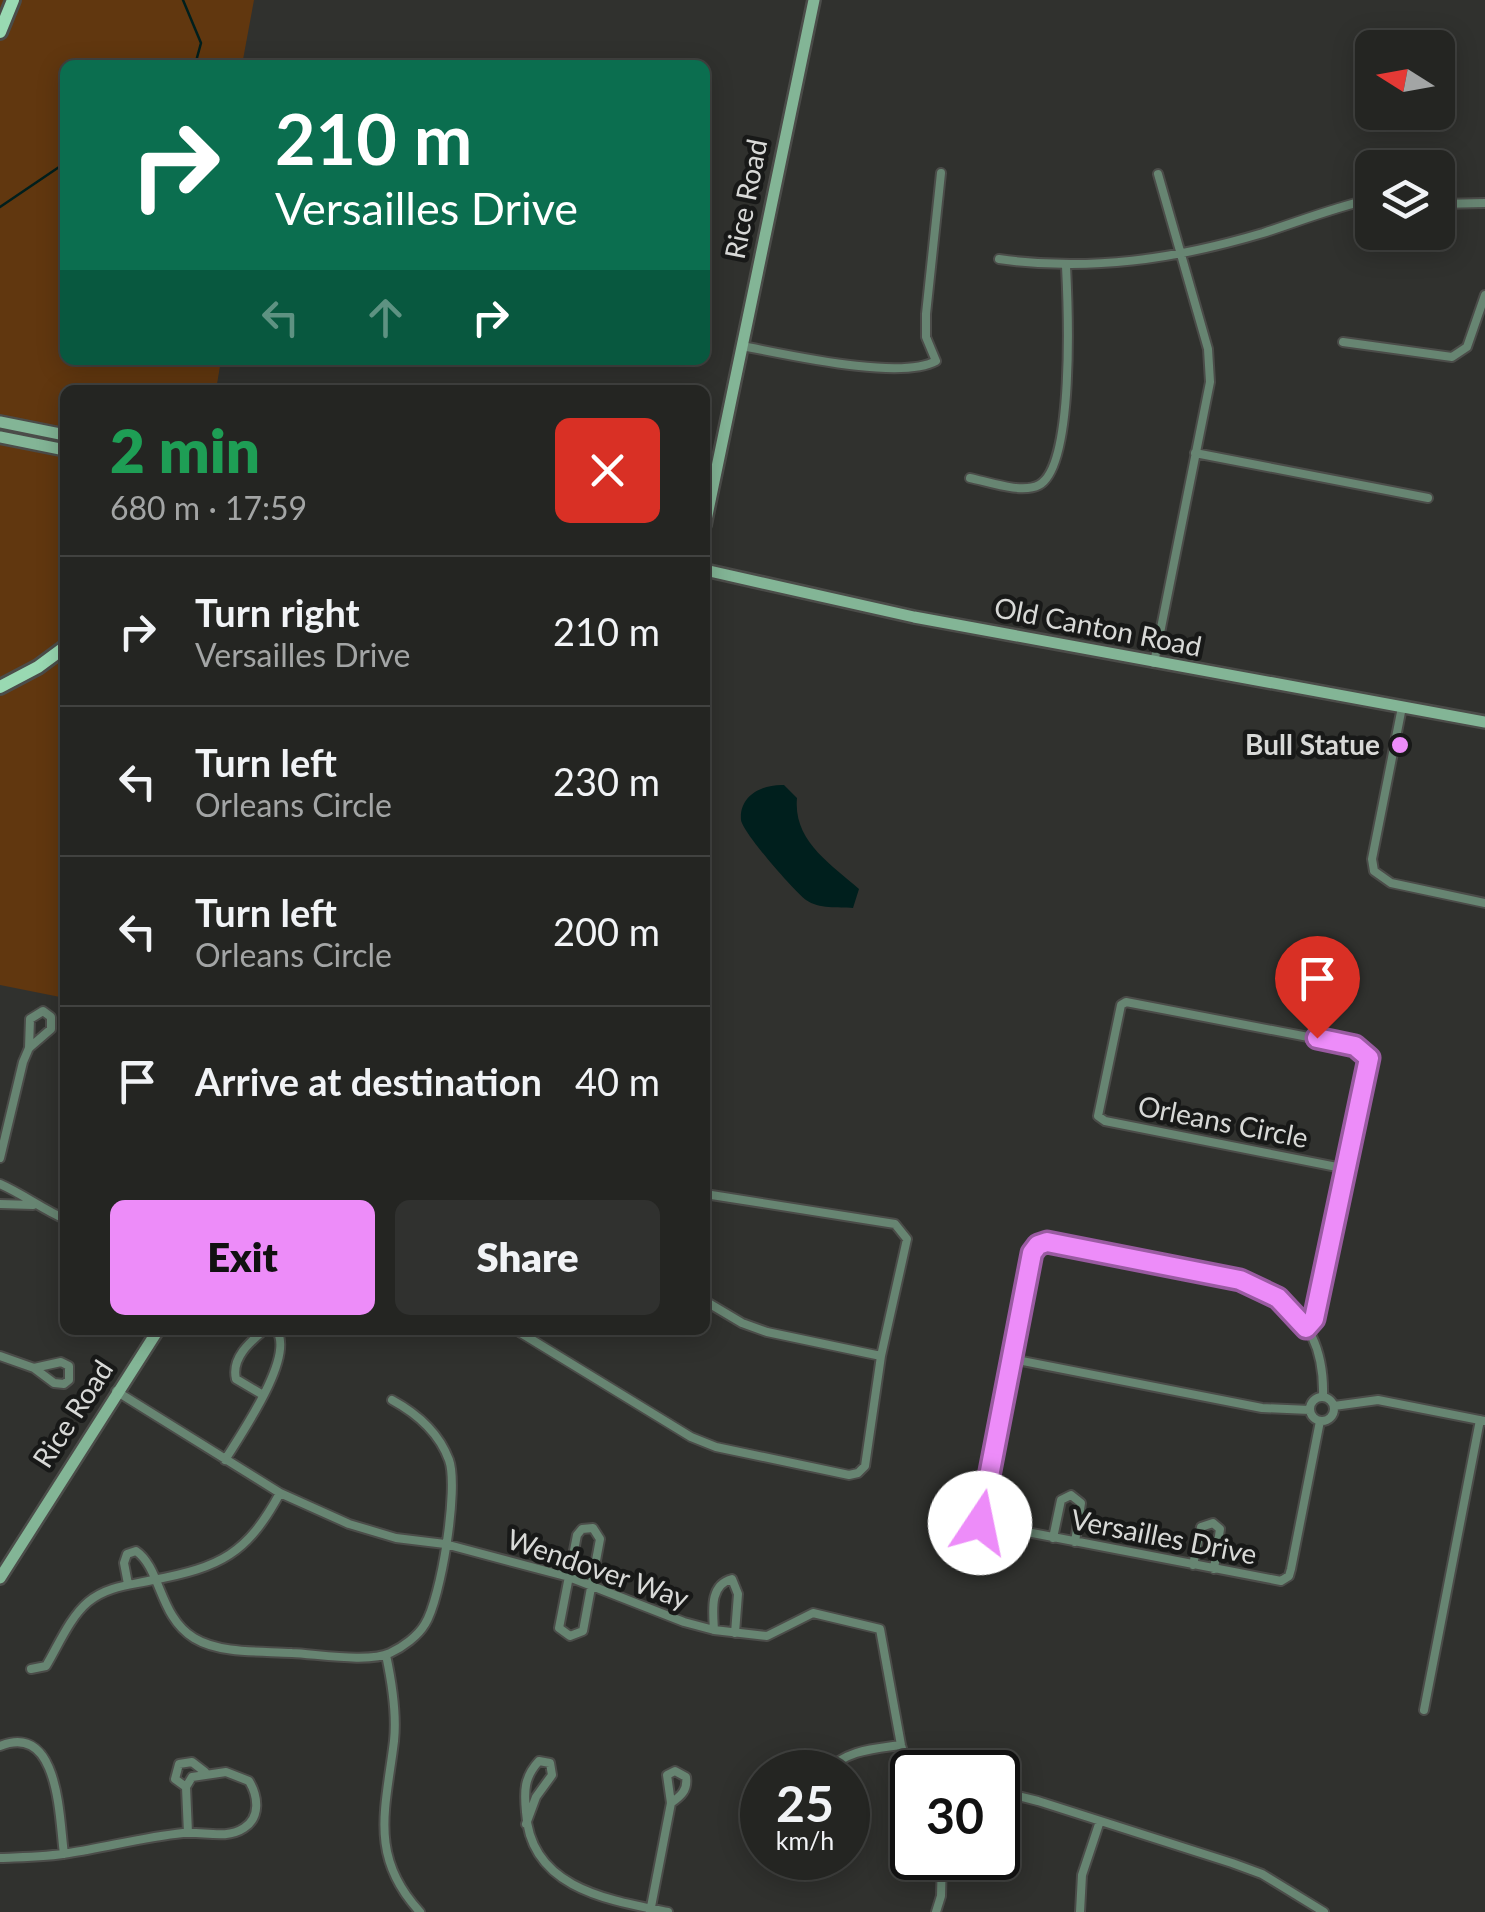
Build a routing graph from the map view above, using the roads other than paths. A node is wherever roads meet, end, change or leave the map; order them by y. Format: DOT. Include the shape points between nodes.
graph roads {
  1 [pos="12,0"];
  2 [pos="814,0"];
  3 [pos="0,32"];
  4 [pos="941,174"];
  5 [pos="1158,174"];
  6 [pos="1355,203"];
  7 [pos="1455,204"];
  8 [pos="1485,205"];
  9 [pos="1183,254"];
  10 [pos="999,259"];
  11 [pos="1066,266"];
  12 [pos="1485,295"];
  13 [pos="1343,342"];
  14 [pos="742,346"];
  15 [pos="0,422"];
  16 [pos="60,434"];
  17 [pos="0,437"];
  18 [pos="60,449"];
  19 [pos="1195,453"];
  20 [pos="970,478"];
  21 [pos="1428,498"];
  22 [pos="710,501"];
  23 [pos="710,571"];
  24 [pos="60,651"];
  25 [pos="1154,663"];
  26 [pos="0,687"];
  27 [pos="1402,707"];
  28 [pos="1485,722"];
  29 [pos="1485,903"];
  30 [pos="29,1048"];
  31 [pos="0,1158"];
  32 [pos="1347,1169"];
  33 [pos="0,1184"];
  34 [pos="710,1195"];
  35 [pos="0,1204"];
  36 [pos="33,1205"];
  37 [pos="60,1217"];
  38 [pos="710,1304"];
  39 [pos="1306,1328"];
  40 [pos="155,1335"];
  41 [pos="259,1335"];
  42 [pos="279,1335"];
  43 [pos="524,1335"];
  44 [pos="0,1356"];
  45 [pos="882,1356"];
  46 [pos="1012,1360"];
  47 [pos="34,1368"];
  48 [pos="116,1391"];
  49 [pos="263,1394"];
  50 [pos="1323,1397"];
  51 [pos="392,1400"];
  52 [pos="1334,1406"];
  53 [pos="1310,1410"];
  54 [pos="1483,1420"];
  55 [pos="1320,1421"];
  56 [pos="226,1460"];
  57 [pos="280,1493"];
  58 [pos="980,1523"];
  59 [pos="1001,1528"];
  60 [pos="1053,1538"];
  61 [pos="1075,1542"];
  62 [pos="445,1544"];
  63 [pos="1193,1565"];
  64 [pos="1214,1569"];
  65 [pos="569,1576"];
  66 [pos="0,1578"];
  67 [pos="154,1580"];
  68 [pos="128,1584"];
  69 [pos="593,1586"];
  70 [pos="714,1630"];
  71 [pos="735,1633"];
  72 [pos="386,1656"];
  73 [pos="31,1669"];
  74 [pos="1424,1710"];
  75 [pos="901,1745"];
  76 [pos="0,1746"];
  77 [pos="859,1750"];
  78 [pos="902,1750"];
  79 [pos="206,1773"];
  80 [pos="186,1786"];
  81 [pos="1020,1797"];
  82 [pos="671,1803"];
  83 [pos="1100,1822"];
  84 [pos="526,1824"];
  85 [pos="188,1832"];
  86 [pos="64,1854"];
  87 [pos="0,1858"];
  88 [pos="941,1880"];
  89 [pos="650,1910"];
  90 [pos="420,1912"];
  91 [pos="668,1912"];
  92 [pos="936,1912"];
  93 [pos="1080,1912"];
  94 [pos="1324,1912"];
  1 -- 3 [label="main road"];
  2 -- 14 [label="main road, Rice Road"];
  4 -- 14 [label="street" via="926,314 936,360 923,368 896,368"];
  5 -- 9 [label="street"];
  6 -- 9 [label="street"];
  7 -- 8 [label="street"];
  9 -- 11 [label="street"];
  9 -- 19 [label="street" via="1210,382"];
  10 -- 11 [label="street"];
  11 -- 20 [label="street" via="1070,332 1054,467 1044,483 1030,489"];
  12 -- 13 [label="street" via="1466,347 1452,357"];
  14 -- 22 [label="main road, Rice Road"];
  15 -- 16 [label="main road"];
  17 -- 18 [label="main road"];
  19 -- 21 [label="street"];
  19 -- 25 [label="street"];
  23 -- 25 [label="main road, Old Canton Road"];
  24 -- 26 [label="main road"];
  25 -- 27 [label="main road, Old Canton Road"];
  27 -- 28 [label="main road, Old Canton Road"];
  27 -- 29 [label="street" via="1374,871 1391,883"];
  30 -- 30 [label="street" via="52,1029 52,1017 43,1011 30,1019"];
  30 -- 31 [label="street"];
  32 -- 32 [label="street, Orleans Circle" via="1369,1058 1365,1051 1121,1005 1098,1116"];
  32 -- 39 [label="street, Orleans Circle" via="1318,1312"];
  33 -- 36 [label="street"];
  34 -- 45 [label="street" via="903,1230"];
  35 -- 36 [label="street"];
  36 -- 37 [label="street"];
  38 -- 45 [label="street" via="767,1332"];
  39 -- 46 [label="street" via="1278,1298 1240,1280 1047,1242 1032,1253"];
  39 -- 50 [label="street"];
  40 -- 48 [label="main road, Rice Road"];
  41 -- 49 [label="street" via="234,1370 236,1379"];
  42 -- 49 [label="street" via="279,1360"];
  43 -- 45 [label="street" via="691,1437 849,1475 864,1466"];
  44 -- 47 [label="street"];
  46 -- 53 [label="street" via="1262,1408"];
  46 -- 58 [label="street"];
  47 -- 47 [label="street" via="54,1383 69,1380 70,1366 60,1362"];
  48 -- 56 [label="street, Wendover Way"];
  48 -- 66 [label="main road, Rice Road"];
  49 -- 56 [label="street"];
  50 -- 52 [label="street"];
  50 -- 53 [label="street"];
  51 -- 62 [label="street" via="435,1435 450,1461"];
  52 -- 54 [label="street" via="1378,1400"];
  52 -- 55 [label="street" via="1330,1418"];
  53 -- 55 [label="street"];
  54 -- 74 [label="street"];
  55 -- 64 [label="street, Versailles Drive" via="1288,1576 1274,1581"];
  56 -- 57 [label="street, Wendover Way"];
  57 -- 62 [label="street, Wendover Way" via="349,1524"];
  57 -- 67 [label="street" via="240,1550 210,1566"];
  58 -- 59 [label="street, Versailles Drive"];
  58 -- 59 [label="street" via="974,1549 983,1558 994,1555"];
  59 -- 60 [label="street, Versailles Drive"];
  60 -- 61 [label="street, Versailles Drive"];
  60 -- 61 [label="street" via="1060,1503 1070,1495 1082,1508"];
  61 -- 63 [label="street, Versailles Drive"];
  62 -- 65 [label="street, Wendover Way"];
  62 -- 72 [label="street" via="425,1625"];
  63 -- 64 [label="street, Versailles Drive"];
  63 -- 64 [label="street" via="1201,1526 1213,1523 1221,1536"];
  65 -- 69 [label="street, Wendover Way"];
  65 -- 69 [label="street" via="577,1535 593,1528 600,1539"];
  65 -- 69 [label="street" via="559,1628 564,1634 582,1631"];
  67 -- 68 [label="street"];
  67 -- 68 [label="street" via="136,1550 124,1562"];
  67 -- 72 [label="street" via="179,1625 196,1639 253,1650"];
  68 -- 73 [label="street" via="86,1603 46,1666"];
  69 -- 70 [label="street, Wendover Way"];
  70 -- 71 [label="street, Wendover Way"];
  70 -- 71 [label="street" via="716,1589 732,1579 738,1594"];
  71 -- 75 [label="street, Wendover Way" via="767,1636 813,1613 880,1629"];
  72 -- 90 [label="street" via="394,1739 384,1838 393,1875"];
  75 -- 77 [label="street"];
  75 -- 78 [label="street, Wendover Way"];
  76 -- 86 [label="street" via="29,1746 44,1754"];
  79 -- 80 [label="street"];
  79 -- 80 [label="street" via="192,1762 179,1764 175,1779"];
  79 -- 85 [label="street" via="248,1781 256,1812 247,1827 233,1833"];
  80 -- 85 [label="street"];
  81 -- 83 [label="street"];
  82 -- 89 [label="street"];
  83 -- 93 [label="street" via="1082,1874"];
  83 -- 94 [label="street" via="1262,1874"];
  84 -- 84 [label="street" via="526,1782 545,1760 552,1776"];
  84 -- 89 [label="street" via="535,1848 573,1887"];
  85 -- 86 [label="street"];
  86 -- 87 [label="street"];
  88 -- 92 [label="street"];
  89 -- 91 [label="street"];
}
